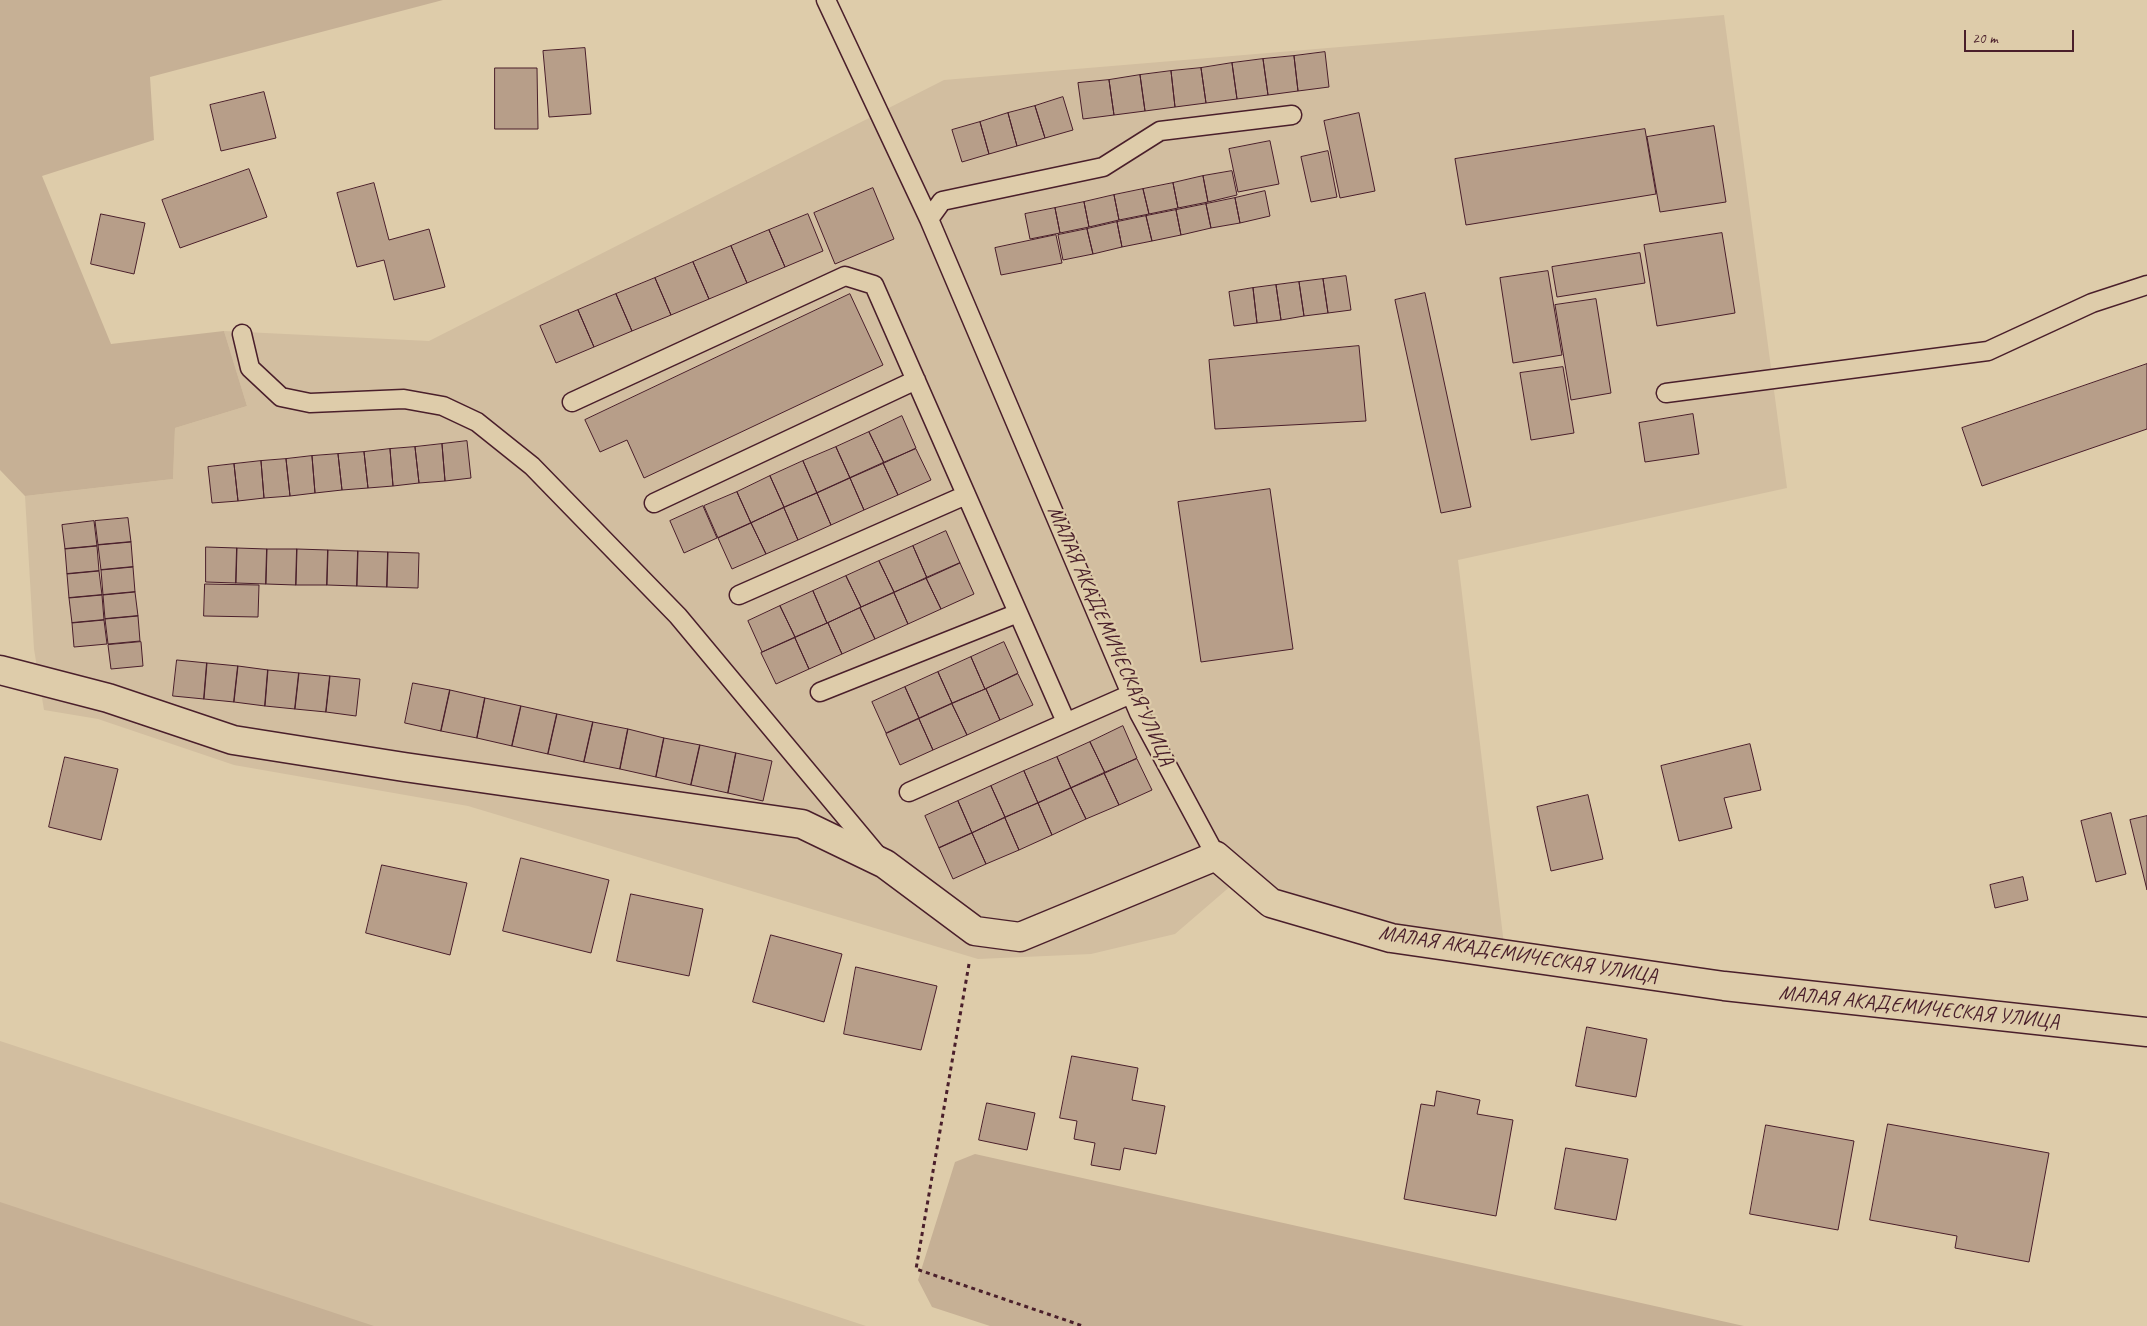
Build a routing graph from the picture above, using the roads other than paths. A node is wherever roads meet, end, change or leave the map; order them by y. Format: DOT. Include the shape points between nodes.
graph roads {
  1 [pos="826,0"];
  2 [pos="1292,115"];
  3 [pos="929,219"];
  4 [pos="2147,285"];
  5 [pos="242,334"];
  6 [pos="916,380"];
  7 [pos="1666,393"];
  8 [pos="572,402"];
  9 [pos="966,495"];
  10 [pos="654,503"];
  11 [pos="739,595"];
  12 [pos="1018,612"];
  13 [pos="0,670"];
  14 [pos="820,692"];
  15 [pos="1131,694"];
  16 [pos="1066,722"];
  17 [pos="909,792"];
  18 [pos="1216,856"];
  19 [pos="885,864"];
  20 [pos="2147,1032"];
  1 -- 3 [label="lane, МАЛАЯ АКАДЕМИЧЕСКАЯ УЛИЦА"];
  2 -- 3 [label="lane" via="1160,131 1103,167 942,201"];
  3 -- 15 [label="lane, МАЛАЯ АКАДЕМИЧЕСКАЯ УЛИЦА"];
  4 -- 7 [label="lane" via="2092,303 1988,351"];
  5 -- 19 [label="lane" via="250,368 281,397 310,403 404,399 443,406 477,422 532,466 678,616"];
  6 -- 8 [label="lane" via="874,285 845,276"];
  6 -- 9 [label="lane"];
  6 -- 10 [label="lane"];
  9 -- 11 [label="lane"];
  9 -- 12 [label="lane"];
  12 -- 14 [label="lane"];
  12 -- 16 [label="lane"];
  13 -- 19 [label="street" via="108,698 232,740 802,824"];
  15 -- 16 [label="lane"];
  15 -- 18 [label="lane, МАЛАЯ АКАДЕМИЧЕСКАЯ УЛИЦА"];
  16 -- 17 [label="lane"];
  18 -- 19 [label="street" via="1020,937 975,931"];
  18 -- 20 [label="street, МАЛАЯ АКАДЕМИЧЕСКАЯ УЛИЦА" via="1271,904 1390,938 1724,986"];
}
